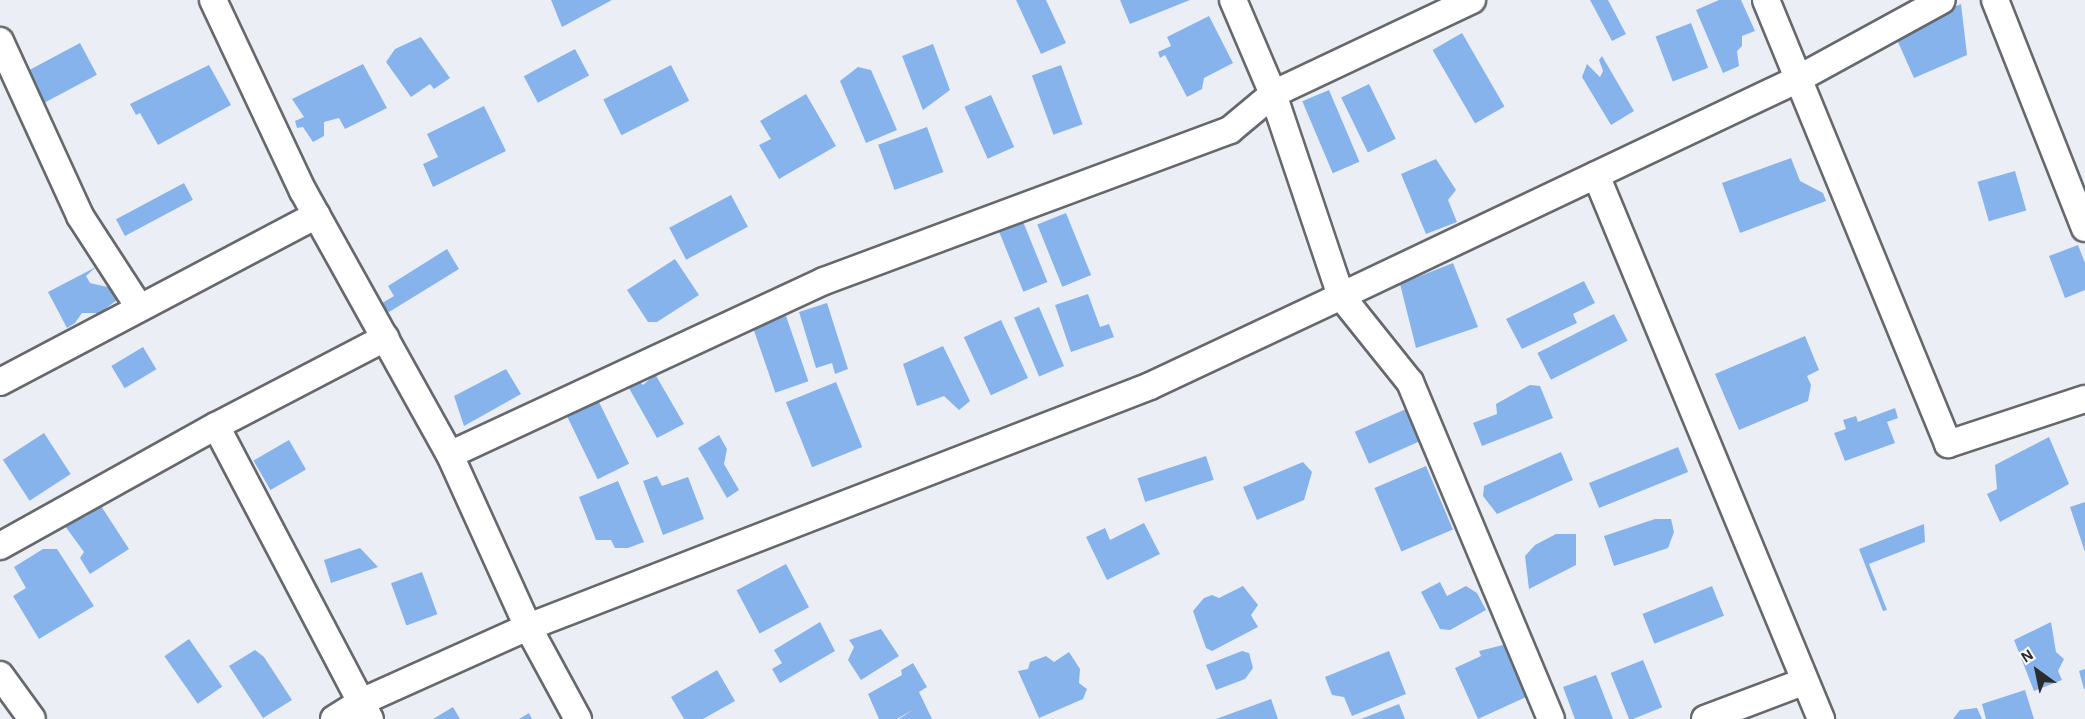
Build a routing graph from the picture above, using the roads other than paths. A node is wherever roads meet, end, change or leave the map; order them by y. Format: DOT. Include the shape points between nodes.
graph roads {
  1 [pos="213,0"];
  2 [pos="1233,0"];
  3 [pos="1472,0"];
  4 [pos="1766,0"];
  5 [pos="1942,0"];
  6 [pos="1995,0"];
  7 [pos="0,41"];
  8 [pos="1796,80"];
  9 [pos="1273,94"];
  10 [pos="1596,175"];
  11 [pos="316,215"];
  12 [pos="2085,228"];
  13 [pos="1341,296"];
  14 [pos="139,307"];
  15 [pos="385,338"];
  16 [pos="0,382"];
  17 [pos="2085,399"];
  18 [pos="216,426"];
  19 [pos="450,455"];
  20 [pos="0,546"];
  21 [pos="528,627"];
  22 [pos="0,675"];
  23 [pos="1803,682"];
  24 [pos="365,711"];
  25 [pos="32,719"];
  26 [pos="334,719"];
  27 [pos="578,719"];
  28 [pos="1551,719"];
  29 [pos="1706,719"];
  30 [pos="1821,719"];
  1 -- 11 [label="street"];
  2 -- 9 [label="street"];
  3 -- 9 [label="street"];
  4 -- 8 [label="street"];
  5 -- 8 [label="street"];
  6 -- 12 [label="street"];
  7 -- 14 [label="street" via="80,216"];
  8 -- 10 [label="street"];
  8 -- 17 [label="street" via="1948,444"];
  9 -- 13 [label="street"];
  9 -- 19 [label="street" via="1230,130 824,281"];
  10 -- 13 [label="street"];
  10 -- 23 [label="street"];
  11 -- 14 [label="street"];
  11 -- 15 [label="street"];
  13 -- 21 [label="street" via="1150,386"];
  13 -- 28 [label="street" via="1410,382"];
  14 -- 16 [label="street"];
  15 -- 18 [label="street"];
  15 -- 19 [label="street"];
  18 -- 20 [label="street"];
  18 -- 24 [label="street"];
  19 -- 21 [label="street"];
  21 -- 24 [label="street"];
  21 -- 27 [label="street"];
  22 -- 25 [label="street"];
  23 -- 29 [label="street"];
  23 -- 30 [label="street"];
  24 -- 26 [label="street"];
}
